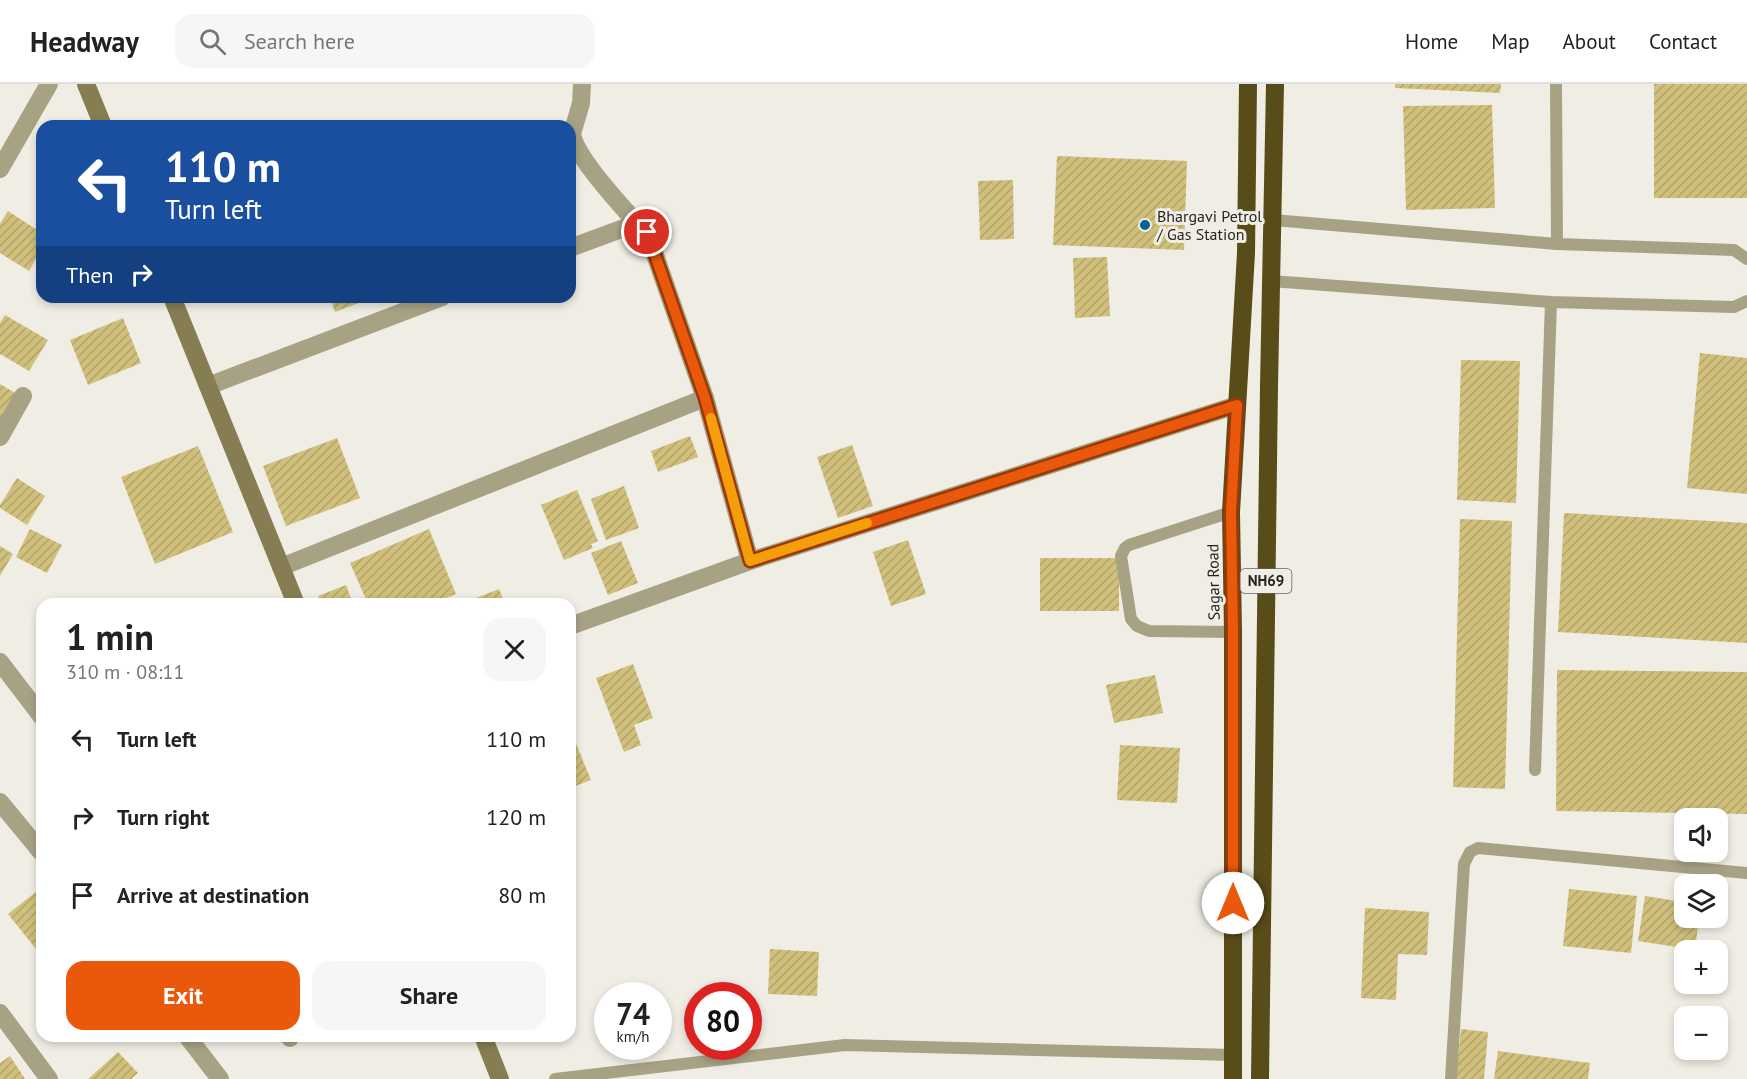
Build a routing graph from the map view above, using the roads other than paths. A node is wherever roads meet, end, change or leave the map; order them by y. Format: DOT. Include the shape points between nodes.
graph roads {
  1 [pos="49,84"];
  2 [pos="86,84"];
  3 [pos="582,84"];
  4 [pos="1248,84"];
  5 [pos="1275,84"];
  6 [pos="1556,84"];
  7 [pos="101,120"];
  8 [pos="576,121"];
  9 [pos="576,146"];
  10 [pos="0,169"];
  11 [pos="1273,220"];
  12 [pos="639,226"];
  13 [pos="1557,244"];
  14 [pos="576,246"];
  15 [pos="1246,253"];
  16 [pos="1272,255"];
  17 [pos="1747,259"];
  18 [pos="1271,281"];
  19 [pos="1747,301"];
  20 [pos="1551,302"];
  21 [pos="174,303"];
  22 [pos="426,303"];
  23 [pos="208,386"];
  24 [pos="23,396"];
  25 [pos="705,398"];
  26 [pos="1237,405"];
  27 [pos="0,437"];
  28 [pos="1231,512"];
  29 [pos="750,561"];
  30 [pos="281,567"];
  31 [pos="294,598"];
  32 [pos="576,624"];
  33 [pos="1233,632"];
  34 [pos="0,662"];
  35 [pos="36,709"];
  36 [pos="1536,770"];
  37 [pos="0,802"];
  38 [pos="36,846"];
  39 [pos="1747,873"];
  40 [pos="0,1013"];
  41 [pos="192,1042"];
  42 [pos="485,1042"];
  43 [pos="1234,1055"];
  44 [pos="49,1079"];
  45 [pos="220,1079"];
  46 [pos="500,1079"];
  47 [pos="555,1079"];
  48 [pos="1233,1079"];
  49 [pos="1260,1079"];
  50 [pos="1451,1079"];
  1 -- 10 [label="street"];
  2 -- 7 [label="main road"];
  3 -- 8 [label="street"];
  4 -- 15 [label="highway, Sagar Road / NH69"];
  5 -- 11 [label="highway, NH69"];
  6 -- 13 [label="lane"];
  9 -- 12 [label="street"];
  11 -- 13 [label="lane"];
  11 -- 16 [label="highway, NH69"];
  12 -- 14 [label="street" via="632,225"];
  12 -- 25 [label="street" via="647,232"];
  13 -- 17 [label="lane" via="1734,250"];
  15 -- 16 [label="street"];
  15 -- 26 [label="highway, Sagar Road / NH69"];
  16 -- 18 [label="highway, NH69"];
  18 -- 20 [label="lane"];
  18 -- 49 [label="highway, NH69"];
  19 -- 20 [label="lane" via="1734,307"];
  20 -- 36 [label="lane"];
  21 -- 23 [label="main road"];
  22 -- 23 [label="street"];
  23 -- 30 [label="main road"];
  24 -- 27 [label="street"];
  25 -- 29 [label="street"];
  25 -- 30 [label="street"];
  26 -- 28 [label="highway, Sagar Road / NH69"];
  26 -- 29 [label="street"];
  28 -- 33 [label="highway, Sagar Road / NH69"];
  28 -- 33 [label="lane" via="1129,545 1121,556 1131,619 1137,626 1149,631"];
  29 -- 32 [label="street"];
  30 -- 31 [label="main road"];
  33 -- 43 [label="highway, Sagar Road / NH69"];
  34 -- 35 [label="street"];
  37 -- 38 [label="street"];
  39 -- 50 [label="lane" via="1478,848 1470,852 1464,864"];
  40 -- 44 [label="street"];
  41 -- 45 [label="street"];
  42 -- 46 [label="main road"];
  43 -- 47 [label="lane" via="845,1045"];
  43 -- 48 [label="highway, Sagar Road / NH69"];
}
